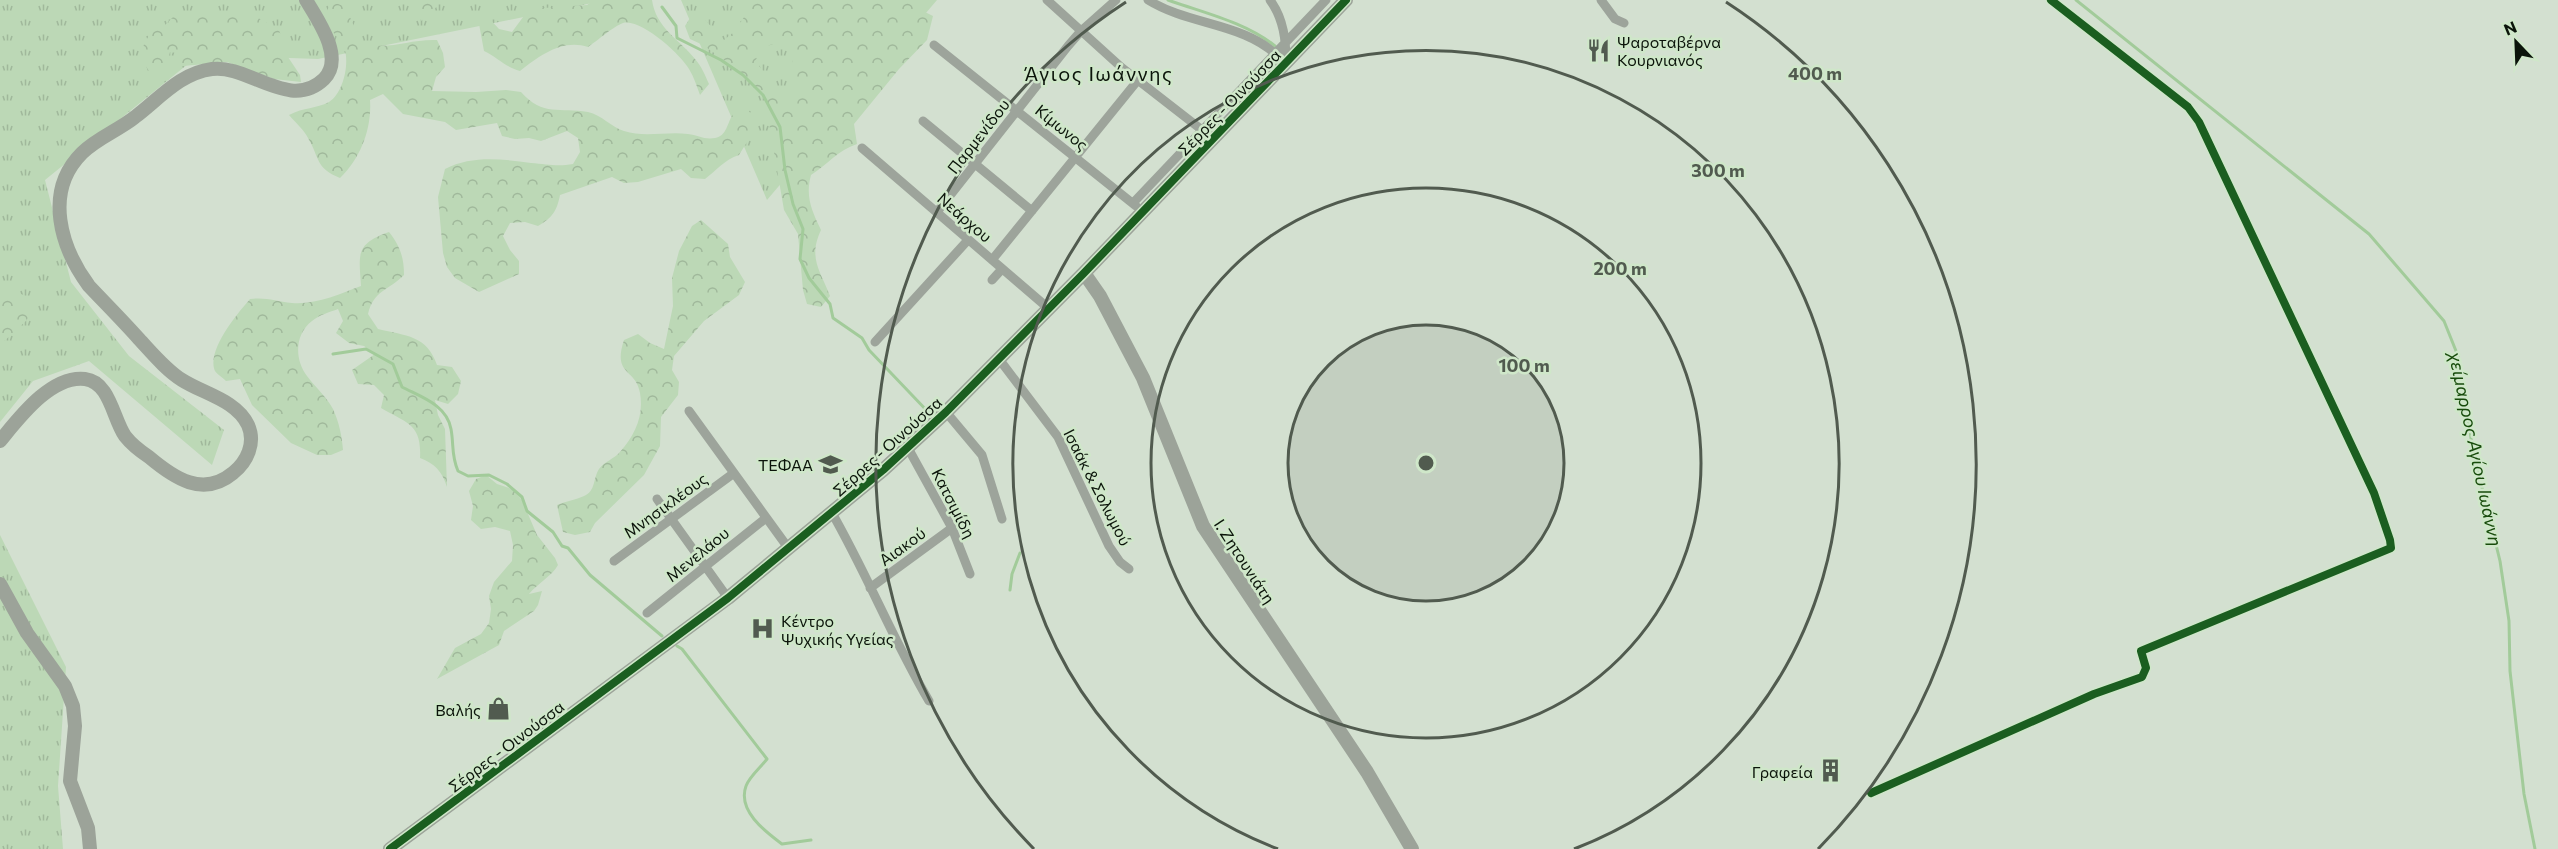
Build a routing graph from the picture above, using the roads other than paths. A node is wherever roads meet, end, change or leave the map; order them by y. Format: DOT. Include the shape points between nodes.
graph roads {
  1 [pos="306,0"];
  2 [pos="1047,0"];
  3 [pos="1116,0"];
  4 [pos="1270,0"];
  5 [pos="1326,0"];
  6 [pos="1346,0"];
  7 [pos="1601,0"];
  8 [pos="2051,0"];
  9 [pos="1154,2"];
  10 [pos="1624,23"];
  11 [pos="1081,31"];
  12 [pos="1286,42"];
  13 [pos="934,45"];
  14 [pos="1275,54"];
  15 [pos="1286,63"];
  16 [pos="1138,80"];
  17 [pos="1017,111"];
  18 [pos="923,121"];
  19 [pos="1202,130"];
  20 [pos="862,148"];
  21 [pos="1076,158"];
  22 [pos="975,164"];
  23 [pos="1137,207"];
  24 [pos="1032,211"];
  25 [pos="937,213"];
  26 [pos="968,240"];
  27 [pos="992,260"];
  28 [pos="1002,269"];
  29 [pos="1084,273"];
  30 [pos="992,280"];
  31 [pos="1048,309"];
  32 [pos="875,342"];
  33 [pos="999,359"];
  34 [pos="689,411"];
  35 [pos="946,412"];
  36 [pos="0,441"];
  37 [pos="908,448"];
  38 [pos="734,473"];
  39 [pos="657,499"];
  40 [pos="832,513"];
  41 [pos="766,518"];
  42 [pos="671,519"];
  43 [pos="1002,519"];
  44 [pos="952,528"];
  45 [pos="789,549"];
  46 [pos="614,561"];
  47 [pos="705,566"];
  48 [pos="1129,569"];
  49 [pos="970,574"];
  50 [pos="0,584"];
  51 [pos="870,588"];
  52 [pos="728,598"];
  53 [pos="646,613"];
  54 [pos="929,700"];
  55 [pos="1871,793"];
  56 [pos="90,849"];
  57 [pos="390,849"];
  58 [pos="1412,849"];
  1 -- 36 [label="street" via="332,53 330,70 323,80 297,91 224,68 192,74 83,152 68,174 59,204 63,239 77,270 180,379 215,396 243,416 251,439 247,457 220,482 184,482 132,444 103,390 87,379 55,387"];
  2 -- 11 [label="street"];
  3 -- 11 [label="street, Παρμενίδου"];
  4 -- 12 [label="street" via="1281,20"];
  5 -- 12 [label="street"];
  6 -- 15 [label="street, Σέρρες - Οινούσσα"];
  7 -- 10 [label="street" via="1615,19"];
  8 -- 55 [label="street" via="2188,107 2199,122 2374,493 2391,548 2141,651 2146,668 2142,677 2094,694"];
  9 -- 14 [label="street" via="1191,19 1259,40"];
  11 -- 16 [label="street"];
  11 -- 17 [label="street, Παρμενίδου"];
  12 -- 14 [label="street"];
  12 -- 15 [label="street"];
  13 -- 17 [label="street, Κίμωνος"];
  14 -- 15 [label="street"];
  14 -- 19 [label="street"];
  15 -- 23 [label="street, Σέρρες - Οινούσσα"];
  16 -- 19 [label="street"];
  16 -- 21 [label="street"];
  17 -- 21 [label="street, Κίμωνος"];
  17 -- 22 [label="street, Παρμενίδου"];
  18 -- 22 [label="street"];
  19 -- 23 [label="street"];
  20 -- 25 [label="street, Νεάρχου"];
  21 -- 23 [label="street, Κίμωνος"];
  21 -- 24 [label="street"];
  22 -- 24 [label="street"];
  22 -- 25 [label="street, Παρμενίδου"];
  23 -- 29 [label="street, Σέρρες - Οινούσσα"];
  24 -- 27 [label="street"];
  25 -- 26 [label="street, Νεάρχου"];
  26 -- 27 [label="street, Νεάρχου"];
  26 -- 32 [label="street"];
  27 -- 28 [label="street, Νεάρχου"];
  28 -- 30 [label="street"];
  28 -- 31 [label="street, Νεάρχου"];
  29 -- 31 [label="street, Σέρρες - Οινούσσα"];
  29 -- 58 [label="street, Ι. Ζητουνιάτη" via="1143,378 1203,526 1367,772"];
  31 -- 33 [label="street, Σέρρες - Οινούσσα"];
  33 -- 35 [label="street, Σέρρες - Οινούσσα"];
  33 -- 48 [label="street, Ισαάκ & Σολωμού" via="1058,437 1109,546"];
  34 -- 38 [label="street"];
  35 -- 37 [label="street, Σέρρες - Οινούσσα"];
  35 -- 43 [label="street" via="982,454"];
  37 -- 40 [label="street, Σέρρες - Οινούσσα"];
  37 -- 44 [label="street, Κατσιμίδη"];
  38 -- 41 [label="street"];
  38 -- 42 [label="street, Μνησικλέους"];
  39 -- 42 [label="street"];
  40 -- 45 [label="street, Σέρρες - Οινούσσα"];
  40 -- 51 [label="street"];
  41 -- 45 [label="street"];
  41 -- 47 [label="street, Μενελάου"];
  42 -- 46 [label="street, Μνησικλέους"];
  42 -- 47 [label="street"];
  44 -- 49 [label="street, Κατσιμίδη"];
  44 -- 51 [label="street, Αιακού"];
  45 -- 52 [label="street, Σέρρες - Οινούσσα"];
  47 -- 52 [label="street"];
  47 -- 53 [label="street, Μενελάου"];
  50 -- 56 [label="street" via="27,633 65,686 73,706 70,781 88,828"];
  51 -- 54 [label="street"];
  52 -- 57 [label="street, Σέρρες - Οινούσσα"];
}
